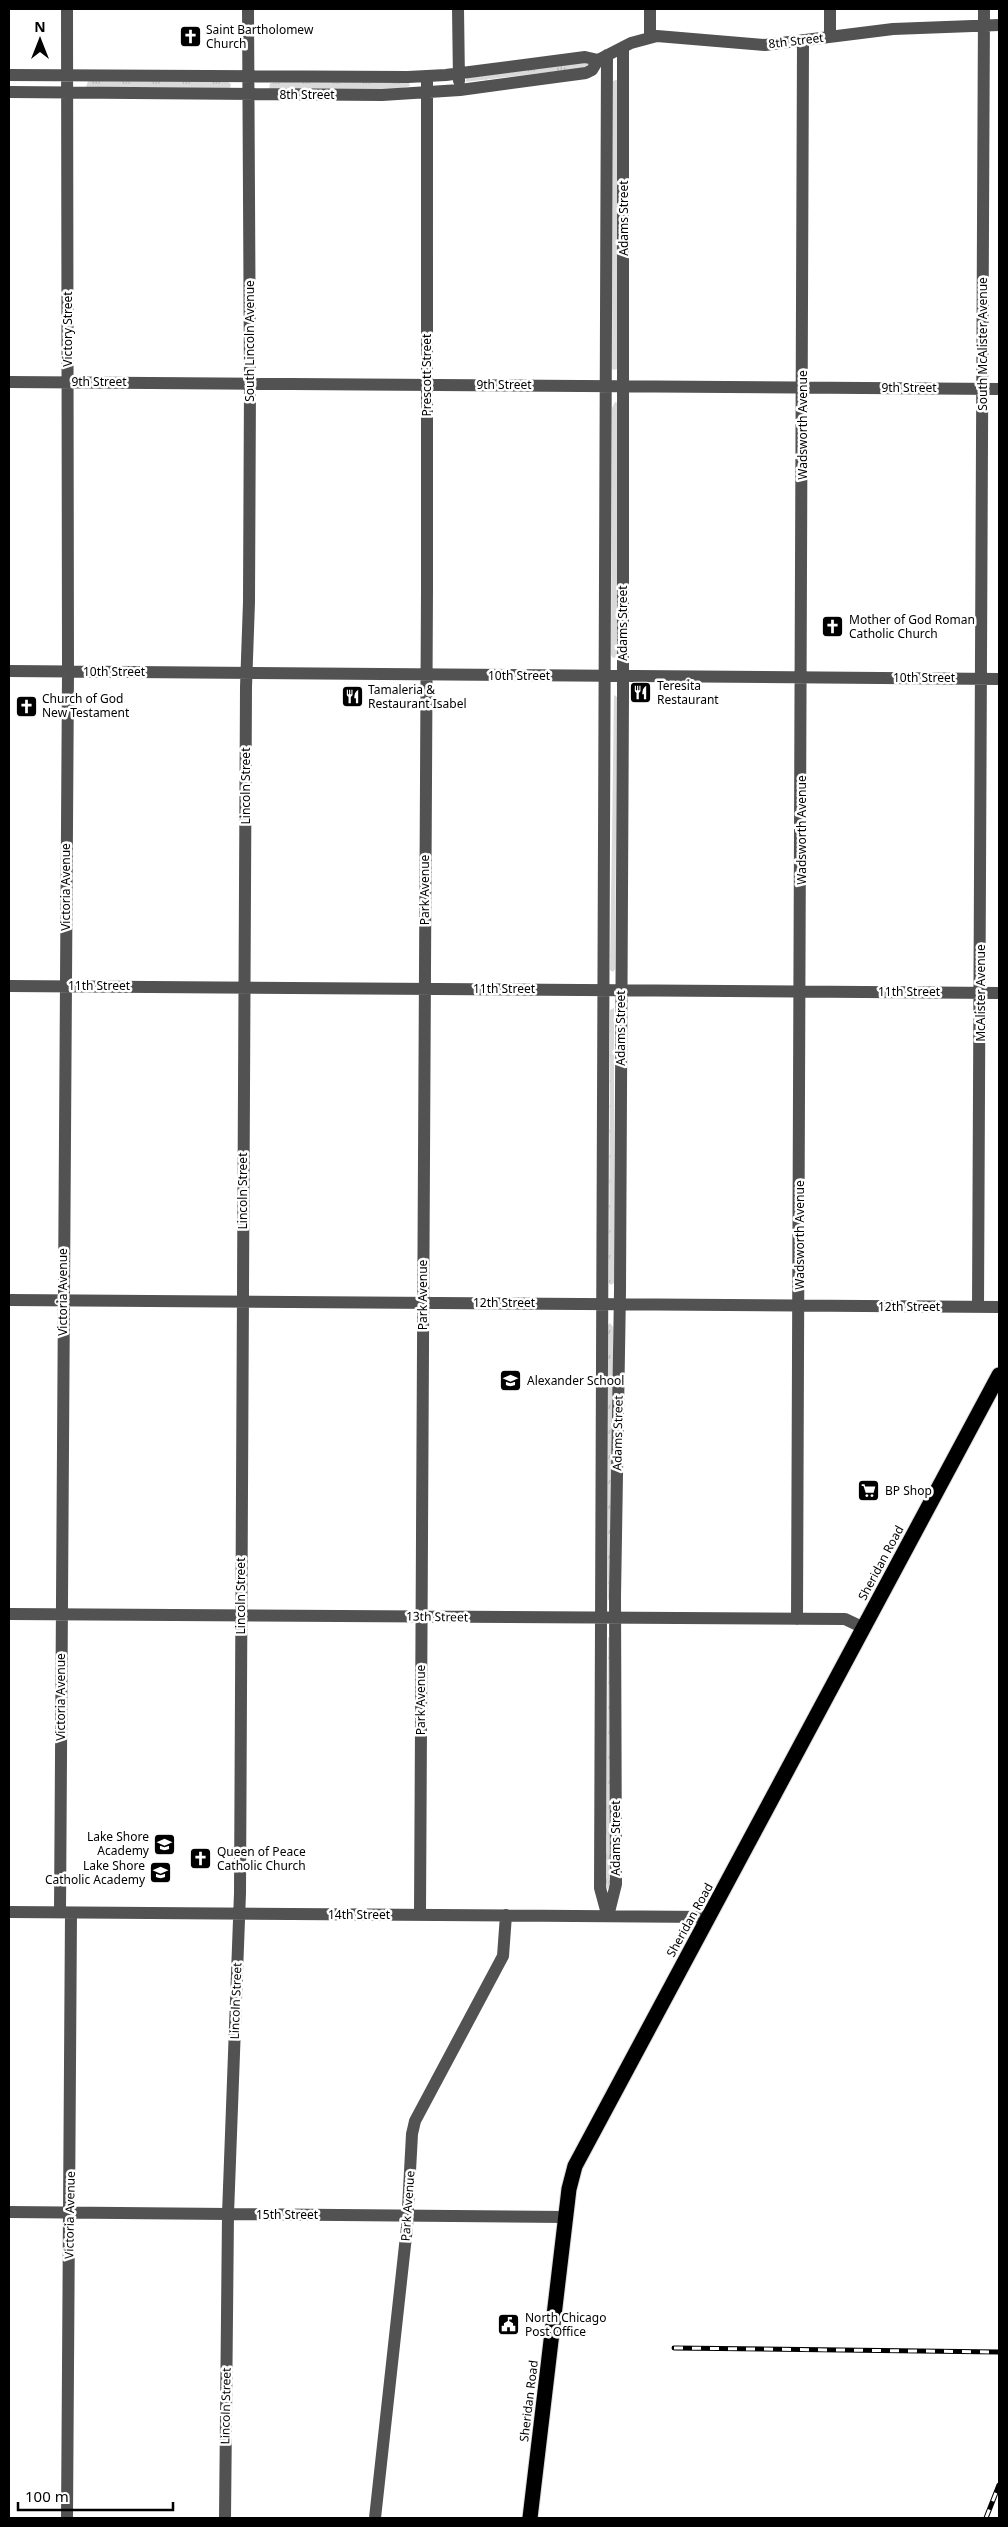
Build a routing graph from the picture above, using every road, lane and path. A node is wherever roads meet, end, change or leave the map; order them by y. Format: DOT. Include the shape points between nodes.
graph roads {
  1 [pos="68,9"];
  2 [pos="248,9"];
  3 [pos="458,9"];
  4 [pos="650,9"];
  5 [pos="830,9"];
  6 [pos="984,9"];
  7 [pos="984,26"];
  8 [pos="999,26"];
  9 [pos="650,37"];
  10 [pos="830,37"];
  11 [pos="803,41"];
  12 [pos="623,47"];
  13 [pos="602,58"];
  14 [pos="458,73"];
  15 [pos="9,75"];
  16 [pos="68,75"];
  17 [pos="428,76"];
  18 [pos="249,77"];
  19 [pos="460,90"];
  20 [pos="9,92"];
  21 [pos="68,93"];
  22 [pos="428,93"];
  23 [pos="249,94"];
  24 [pos="9,382"];
  25 [pos="68,382"];
  26 [pos="250,383"];
  27 [pos="427,385"];
  28 [pos="607,386"];
  29 [pos="624,386"];
  30 [pos="802,388"];
  31 [pos="983,388"];
  32 [pos="999,389"];
  33 [pos="9,672"];
  34 [pos="68,672"];
  35 [pos="247,673"];
  36 [pos="427,675"];
  37 [pos="606,676"];
  38 [pos="623,676"];
  39 [pos="802,677"];
  40 [pos="982,679"];
  41 [pos="999,679"];
  42 [pos="9,986"];
  43 [pos="66,986"];
  44 [pos="245,988"];
  45 [pos="425,989"];
  46 [pos="605,990"];
  47 [pos="621,990"];
  48 [pos="801,992"];
  49 [pos="981,993"];
  50 [pos="999,993"];
  51 [pos="9,1300"];
  52 [pos="63,1301"];
  53 [pos="243,1302"];
  54 [pos="423,1303"];
  55 [pos="603,1304"];
  56 [pos="620,1304"];
  57 [pos="799,1306"];
  58 [pos="978,1307"];
  59 [pos="999,1307"];
  60 [pos="999,1375"];
  61 [pos="9,1614"];
  62 [pos="62,1614"];
  63 [pos="241,1616"];
  64 [pos="421,1617"];
  65 [pos="602,1618"];
  66 [pos="615,1618"];
  67 [pos="798,1619"];
  68 [pos="864,1628"];
  69 [pos="9,1912"];
  70 [pos="65,1912"];
  71 [pos="239,1914"];
  72 [pos="420,1915"];
  73 [pos="506,1916"];
  74 [pos="608,1916"];
  75 [pos="709,1917"];
  76 [pos="9,2212"];
  77 [pos="70,2213"];
  78 [pos="228,2214"];
  79 [pos="408,2216"];
  80 [pos="566,2217"];
  81 [pos="67,2518"];
  82 [pos="225,2518"];
  83 [pos="374,2518"];
  84 [pos="530,2518"];
  1 -- 16 [label="street, Victory Street"];
  2 -- 18 [label="street, South Lincoln Avenue"];
  3 -- 14 [label="street"];
  4 -- 9 [label="street"];
  5 -- 10 [label="street"];
  6 -- 7 [label="street, South McAlister Avenue"];
  7 -- 8 [label="street, 8th Street"];
  7 -- 10 [label="street, 8th Street" via="892,29"];
  7 -- 31 [label="street, South McAlister Avenue"];
  9 -- 11 [label="street, 8th Street" via="682,36 765,45"];
  9 -- 12 [label="street, 8th Street"];
  10 -- 11 [label="street, 8th Street"];
  11 -- 30 [label="street, Wadsworth Avenue"];
  12 -- 13 [label="street, 8th Street"];
  12 -- 29 [label="street, Adams Street"];
  13 -- 14 [label="street, 8th Street" via="585,56"];
  13 -- 19 [label="street, 8th Street" via="586,74"];
  13 -- 28 [label="street, Adams Street"];
  14 -- 17 [label="street, 8th Street"];
  14 -- 19 [label="street"];
  15 -- 16 [label="street, 8th Street"];
  16 -- 18 [label="street, 8th Street"];
  16 -- 21 [label="street, Victory Street"];
  17 -- 18 [label="street, 8th Street"];
  17 -- 22 [label="street, Prescott Street"];
  18 -- 23 [label="street, South Lincoln Avenue"];
  19 -- 22 [label="street, 8th Street"];
  20 -- 21 [label="street, 8th Street"];
  21 -- 23 [label="street, 8th Street"];
  21 -- 25 [label="street, Victory Street"];
  22 -- 23 [label="street, 8th Street"];
  22 -- 27 [label="street, Prescott Street"];
  23 -- 26 [label="street, South Lincoln Avenue"];
  24 -- 25 [label="street, 9th Street"];
  25 -- 26 [label="street, 9th Street"];
  25 -- 34 [label="street, Victory Street"];
  26 -- 27 [label="street, 9th Street"];
  26 -- 35 [label="street, South Lincoln Avenue"];
  27 -- 28 [label="street, 9th Street"];
  27 -- 36 [label="street, Prescott Street"];
  28 -- 29 [label="street, 9th Street"];
  28 -- 37 [label="street, Adams Street"];
  29 -- 30 [label="street, 9th Street"];
  29 -- 38 [label="street, Adams Street"];
  30 -- 31 [label="street, 9th Street"];
  30 -- 39 [label="street, Wadsworth Avenue"];
  31 -- 32 [label="street, 9th Street"];
  31 -- 40 [label="street, South McAlister Avenue"];
  33 -- 34 [label="street, 10th Street"];
  34 -- 35 [label="street, 10th Street"];
  34 -- 43 [label="street, Victoria Avenue"];
  35 -- 36 [label="street, 10th Street"];
  35 -- 44 [label="street, Lincoln Street"];
  36 -- 37 [label="street, 10th Street"];
  36 -- 45 [label="street, Park Avenue"];
  37 -- 38 [label="street, 10th Street"];
  37 -- 46 [label="street, Adams Street"];
  38 -- 39 [label="street, 10th Street"];
  38 -- 47 [label="street, Adams Street"];
  39 -- 40 [label="street, 10th Street"];
  39 -- 48 [label="street, Wadsworth Avenue"];
  40 -- 41 [label="street, 10th Street"];
  40 -- 49 [label="street, McAlister Avenue"];
  42 -- 43 [label="street, 11th Street"];
  43 -- 44 [label="street, 11th Street"];
  43 -- 52 [label="street, Victoria Avenue"];
  44 -- 45 [label="street, 11th Street"];
  44 -- 53 [label="street, Lincoln Street"];
  45 -- 46 [label="street, 11th Street"];
  45 -- 54 [label="street, Park Avenue"];
  46 -- 47 [label="street, 11th Street"];
  46 -- 55 [label="street, Adams Street"];
  47 -- 48 [label="street, 11th Street"];
  47 -- 56 [label="street, Adams Street"];
  48 -- 49 [label="street, 11th Street"];
  48 -- 57 [label="street, Wadsworth Avenue"];
  49 -- 50 [label="street, 11th Street"];
  49 -- 58 [label="street, McAlister Avenue"];
  51 -- 52 [label="street, 12th Street"];
  52 -- 53 [label="street, 12th Street"];
  52 -- 62 [label="street, Victoria Avenue"];
  53 -- 54 [label="street, 12th Street"];
  53 -- 63 [label="street, Lincoln Street"];
  54 -- 55 [label="street, 12th Street"];
  54 -- 64 [label="street, Park Avenue"];
  55 -- 56 [label="street, 12th Street"];
  55 -- 65 [label="street, Adams Street"];
  56 -- 57 [label="street, 12th Street"];
  56 -- 66 [label="street, Adams Street"];
  57 -- 58 [label="street, 12th Street"];
  57 -- 67 [label="street, Wadsworth Avenue"];
  58 -- 59 [label="street, 12th Street"];
  60 -- 68 [label="highway, Sheridan Road"];
  61 -- 62 [label="street, 13th Street"];
  62 -- 63 [label="street, 13th Street"];
  62 -- 70 [label="street, Victoria Avenue"];
  63 -- 64 [label="street, 13th Street"];
  63 -- 71 [label="street, Lincoln Street"];
  64 -- 65 [label="street, 13th Street"];
  64 -- 72 [label="street, Park Avenue"];
  65 -- 66 [label="street, 13th Street"];
  65 -- 74 [label="street, Adams Street" via="600,1888"];
  66 -- 67 [label="street, 13th Street"];
  66 -- 74 [label="street, Adams Street" via="616,1884"];
  67 -- 68 [label="street, 13th Street" via="845,1619"];
  68 -- 75 [label="highway, Sheridan Road"];
  69 -- 70 [label="street, 14th Street"];
  70 -- 71 [label="street, 14th Street"];
  70 -- 77 [label="street, Victoria Avenue"];
  71 -- 72 [label="street, 14th Street"];
  71 -- 78 [label="street, Lincoln Street"];
  72 -- 73 [label="street, 14th Street"];
  73 -- 74 [label="street, 14th Street"];
  73 -- 79 [label="street, Park Avenue" via="503,1956 415,2121"];
  74 -- 75 [label="street, 14th Street"];
  75 -- 80 [label="highway, Sheridan Road" via="576,2166"];
  76 -- 77 [label="street, 15th Street"];
  77 -- 78 [label="street, 15th Street"];
  77 -- 81 [label="street, Victoria Avenue"];
  78 -- 79 [label="street, 15th Street"];
  78 -- 82 [label="street, Lincoln Street"];
  79 -- 80 [label="street, 15th Street"];
  79 -- 83 [label="street, Park Avenue"];
  80 -- 84 [label="highway, Sheridan Road"];
}
